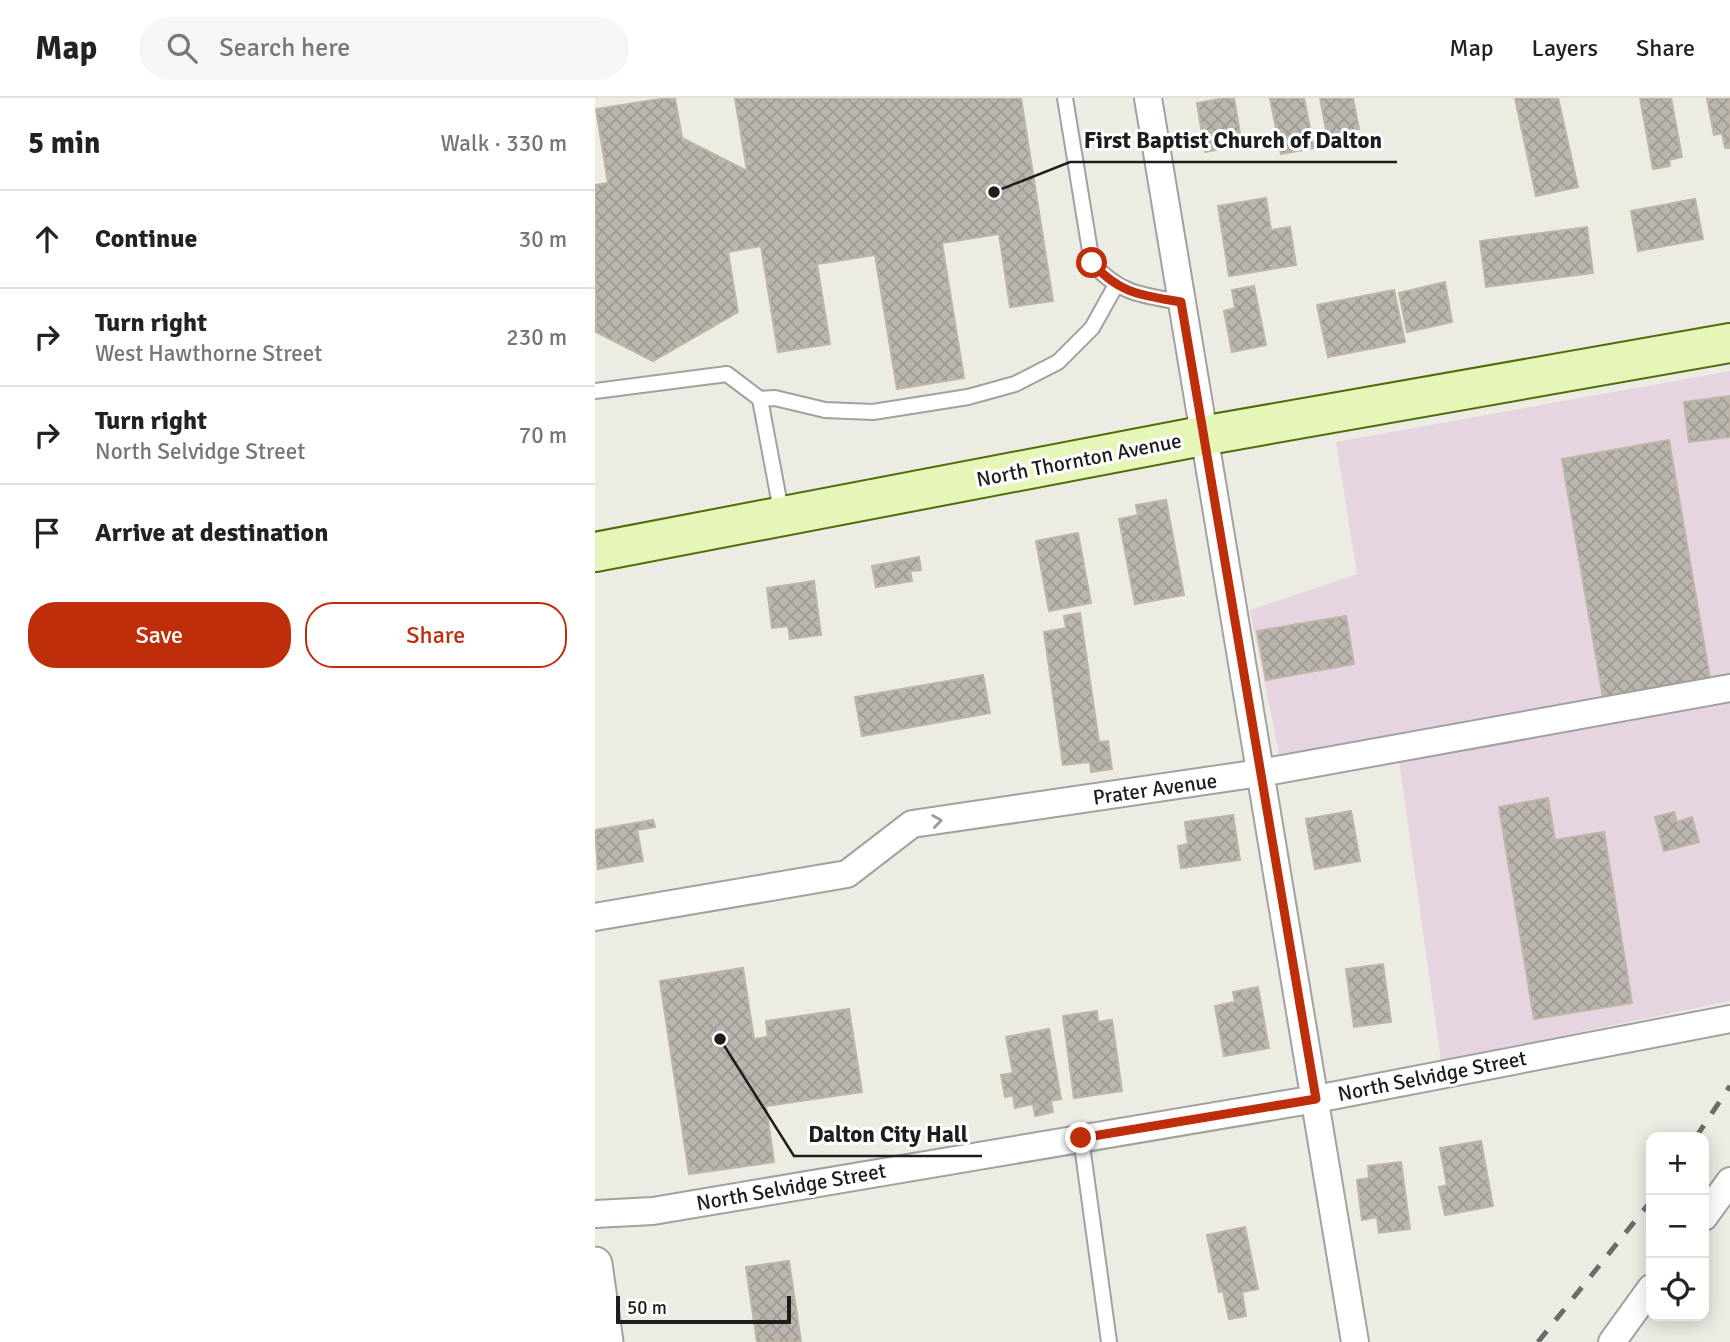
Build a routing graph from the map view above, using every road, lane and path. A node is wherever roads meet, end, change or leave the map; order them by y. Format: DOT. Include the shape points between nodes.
graph roads {
  1 [pos="1065,98"];
  2 [pos="1148,98"];
  3 [pos="1117,285"];
  4 [pos="1181,302"];
  5 [pos="1730,343"];
  6 [pos="595,391"];
  7 [pos="760,399"];
  8 [pos="1202,436"];
  9 [pos="782,516"];
  10 [pos="595,552"];
  11 [pos="1730,688"];
  12 [pos="1260,773"];
  13 [pos="595,917"];
  14 [pos="1730,1019"];
  15 [pos="1316,1099"];
  16 [pos="1081,1138"];
  17 [pos="1730,1181"];
  18 [pos="1709,1210"];
  19 [pos="595,1214"];
  20 [pos="595,1264"];
  21 [pos="1646,1295"];
  22 [pos="606,1342"];
  23 [pos="1109,1342"];
  24 [pos="1355,1342"];
  25 [pos="1612,1342"];
  1 -- 3 [label="lane" via="1092,263"];
  2 -- 4 [label="street"];
  3 -- 4 [label="lane" via="1137,295"];
  3 -- 7 [label="lane" via="1092,328 1058,362 1015,384 968,397 873,412"];
  4 -- 8 [label="street"];
  5 -- 8 [label="main road, North Thornton Avenue"];
  6 -- 7 [label="lane" via="727,374"];
  7 -- 9 [label="lane"];
  8 -- 9 [label="main road, North Thornton Avenue"];
  8 -- 12 [label="street"];
  9 -- 10 [label="main road, North Thornton Avenue"];
  11 -- 12 [label="street, Prater Avenue"];
  13 -- 12 [label="street, Prater Avenue, one-way" via="847,874 912,824"];
  12 -- 15 [label="street"];
  14 -- 15 [label="street, North Selvidge Street"];
  15 -- 16 [label="street, North Selvidge Street"];
  15 -- 24 [label="street"];
  16 -- 19 [label="street, North Selvidge Street" via="653,1211"];
  16 -- 23 [label="lane"];
  17 -- 18 [label="street"];
  20 -- 22 [label="street"];
  21 -- 25 [label="street"];
}
